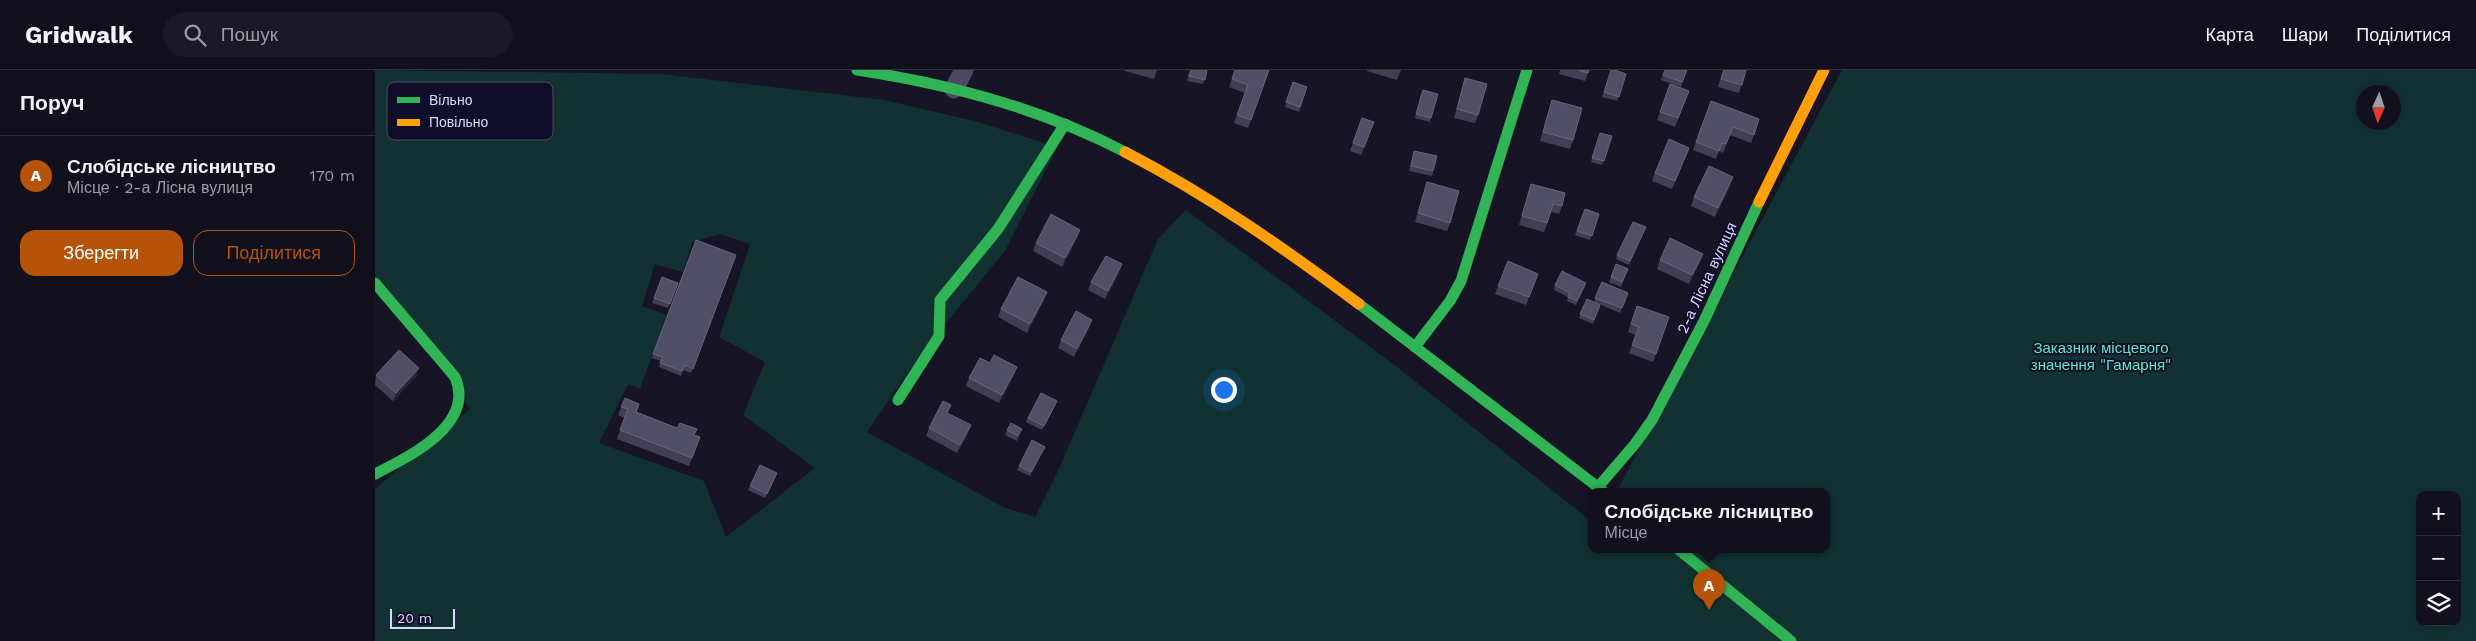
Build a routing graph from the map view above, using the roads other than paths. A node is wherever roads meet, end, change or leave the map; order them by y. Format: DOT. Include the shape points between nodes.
graph roads {
  1 [pos="857,70"];
  2 [pos="964,70"];
  3 [pos="1527,70"];
  4 [pos="1824,70"];
  5 [pos="954,89"];
  6 [pos="1065,124"];
  7 [pos="375,284"];
  8 [pos="1415,347"];
  9 [pos="898,400"];
  10 [pos="375,474"];
  11 [pos="1599,488"];
  12 [pos="1601,488"];
  13 [pos="1683,553"];
  14 [pos="1791,641"];
  1 -- 5 [label="street"];
  2 -- 5 [label="street"];
  3 -- 8 [label="street" via="1461,281"];
  4 -- 12 [label="street, 2-а Лісна вулиця" via="1704,321 1652,420"];
  5 -- 6 [label="street"];
  6 -- 8 [label="street" via="1149,163 1231,212 1296,256"];
  6 -- 9 [label="street" via="998,229 940,300 939,336"];
  7 -- 10 [label="street" via="455,377 459,389 457,405 440,435"];
  8 -- 11 [label="street"];
  13 -- 14 [label="street"];
}
